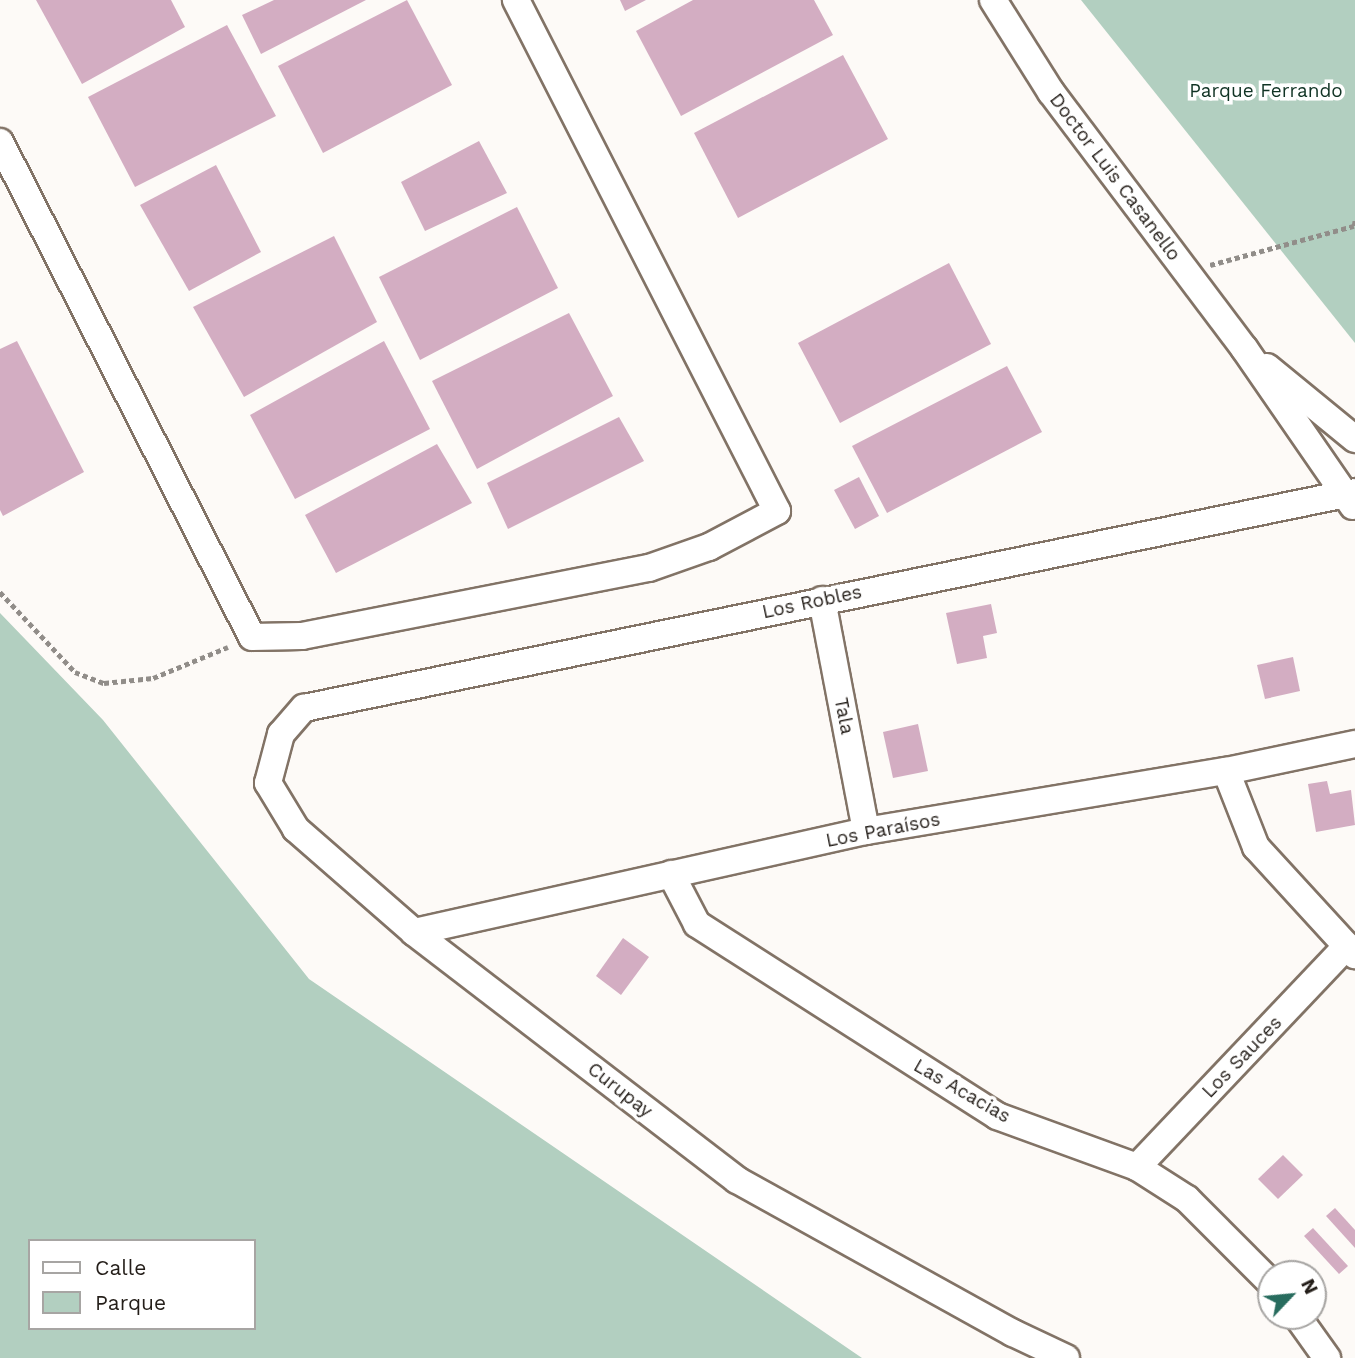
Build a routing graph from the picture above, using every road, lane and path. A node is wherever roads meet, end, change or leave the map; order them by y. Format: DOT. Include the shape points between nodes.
graph roads {
  1 [pos="516,0"];
  2 [pos="993,0"];
  3 [pos="0,142"];
  4 [pos="1355,220"];
  5 [pos="1355,226"];
  6 [pos="1186,271"];
  7 [pos="1244,348"];
  8 [pos="1355,439"];
  9 [pos="1351,497"];
  10 [pos="0,592"];
  11 [pos="822,600"];
  12 [pos="252,637"];
  13 [pos="281,734"];
  14 [pos="1355,744"];
  15 [pos="1226,771"];
  16 [pos="866,831"];
  17 [pos="671,874"];
  18 [pos="414,932"];
  19 [pos="1351,950"];
  20 [pos="1137,1167"];
  21 [pos="1257,1269"];
  22 [pos="1307,1330"];
  23 [pos="1066,1358"];
  24 [pos="1327,1358"];
  1 -- 12 [label="street" via="777,511 709,547 649,568 302,636"];
  2 -- 6 [label="street, Doctor Luis Casanello" via="1051,92"];
  3 -- 12 [label="street"];
  4 -- 5 [label="path"];
  5 -- 6 [label="path"];
  6 -- 7 [label="street, Doctor Luis Casanello"];
  7 -- 8 [label="street, Doctor Luis Casanello"];
  7 -- 9 [label="street, Doctor Luis Casanello"];
  9 -- 11 [label="street, Los Robles"];
  10 -- 12 [label="path" via="75,672 104,682 153,678"];
  11 -- 13 [label="street, Los Robles" via="304,708"];
  11 -- 16 [label="street, Tala"];
  13 -- 18 [label="street, Curupay" via="268,783 296,829"];
  14 -- 15 [label="street, Los Paraísos"];
  15 -- 16 [label="street, Los Paraísos"];
  15 -- 19 [label="street" via="1256,847"];
  16 -- 17 [label="street, Los Paraísos"];
  17 -- 18 [label="street, Los Paraísos"];
  17 -- 20 [label="street, Las Acacias" via="697,924 997,1116"];
  18 -- 23 [label="street, Curupay" via="737,1180"];
  19 -- 20 [label="street, Los Sauces"];
  20 -- 21 [label="street, Las Acacias" via="1188,1199"];
  22 -- 24 [label="street"];
}
